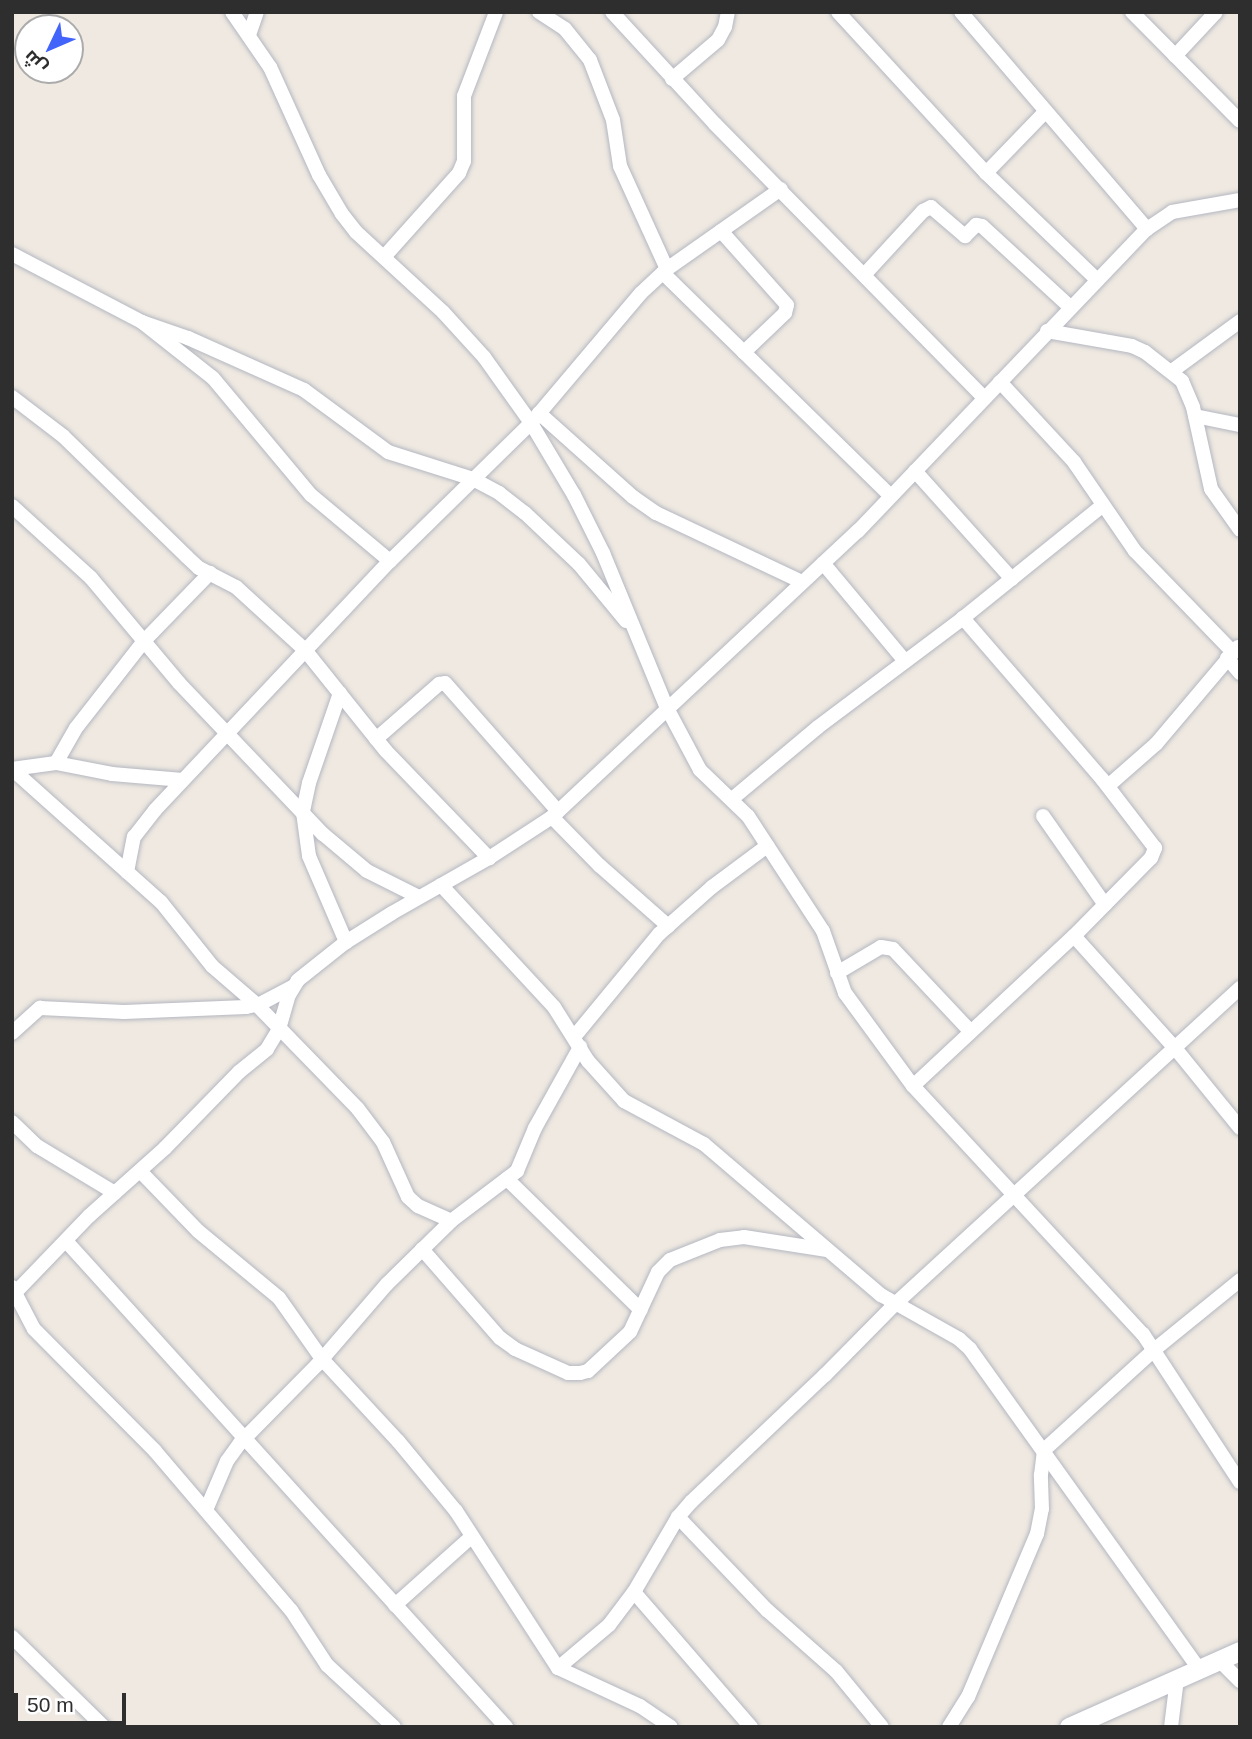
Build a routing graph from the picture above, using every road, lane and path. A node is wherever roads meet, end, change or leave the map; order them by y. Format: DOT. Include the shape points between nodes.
graph roads {
  1 [pos="232,12"];
  2 [pos="257,12"];
  3 [pos="496,12"];
  4 [pos="539,12"];
  5 [pos="612,12"];
  6 [pos="728,12"];
  7 [pos="838,12"];
  8 [pos="961,12"];
  9 [pos="1132,12"];
  10 [pos="1211,14"];
  11 [pos="249,35"];
  12 [pos="1175,56"];
  13 [pos="672,79"];
  14 [pos="1046,111"];
  15 [pos="1240,121"];
  16 [pos="986,173"];
  17 [pos="781,189"];
  18 [pos="1240,200"];
  19 [pos="1147,229"];
  20 [pos="721,231"];
  21 [pos="12,254"];
  22 [pos="384,257"];
  23 [pos="665,271"];
  24 [pos="865,274"];
  25 [pos="1097,280"];
  26 [pos="1070,307"];
  27 [pos="1240,321"];
  28 [pos="142,322"];
  29 [pos="1047,331"];
  30 [pos="744,352"];
  31 [pos="1172,371"];
  32 [pos="1000,382"];
  33 [pos="12,397"];
  34 [pos="984,398"];
  35 [pos="1195,416"];
  36 [pos="535,418"];
  37 [pos="1240,425"];
  38 [pos="915,471"];
  39 [pos="473,479"];
  40 [pos="891,496"];
  41 [pos="12,506"];
  42 [pos="1102,506"];
  43 [pos="1240,530"];
  44 [pos="390,561"];
  45 [pos="823,563"];
  46 [pos="210,573"];
  47 [pos="1012,579"];
  48 [pos="802,582"];
  49 [pos="963,618"];
  50 [pos="637,635"];
  51 [pos="144,641"];
  52 [pos="305,650"];
  53 [pos="1233,652"];
  54 [pos="905,661"];
  55 [pos="1240,673"];
  56 [pos="340,693"];
  57 [pos="667,708"];
  58 [pos="226,733"];
  59 [pos="376,739"];
  60 [pos="56,763"];
  61 [pos="12,769"];
  62 [pos="183,780"];
  63 [pos="1108,786"];
  64 [pos="732,799"];
  65 [pos="303,813"];
  66 [pos="555,814"];
  67 [pos="1043,816"];
  68 [pos="767,846"];
  69 [pos="489,858"];
  70 [pos="127,872"];
  71 [pos="441,885"];
  72 [pos="419,897"];
  73 [pos="1105,905"];
  74 [pos="668,926"];
  75 [pos="1073,936"];
  76 [pos="346,942"];
  77 [pos="837,973"];
  78 [pos="292,988"];
  79 [pos="1240,988"];
  80 [pos="256,1004"];
  81 [pos="14,1028"];
  82 [pos="279,1029"];
  83 [pos="969,1030"];
  84 [pos="577,1042"];
  85 [pos="1174,1048"];
  86 [pos="913,1086"];
  87 [pos="12,1122"];
  88 [pos="1240,1128"];
  89 [pos="140,1171"];
  90 [pos="507,1179"];
  91 [pos="115,1193"];
  92 [pos="1015,1195"];
  93 [pos="451,1221"];
  94 [pos="66,1241"];
  95 [pos="422,1249"];
  96 [pos="828,1251"];
  97 [pos="1240,1280"];
  98 [pos="14,1292"];
  99 [pos="895,1304"];
  100 [pos="641,1310"];
  101 [pos="1154,1350"];
  102 [pos="322,1359"];
  103 [pos="246,1438"];
  104 [pos="1044,1450"];
  105 [pos="1240,1482"];
  106 [pos="206,1510"];
  107 [pos="678,1517"];
  108 [pos="471,1537"];
  109 [pos="634,1592"];
  110 [pos="394,1605"];
  111 [pos="12,1637"];
  112 [pos="1240,1651"];
  113 [pos="1219,1660"];
  114 [pos="558,1668"];
  115 [pos="1199,1669"];
  116 [pos="1177,1679"];
  117 [pos="1240,1681"];
  118 [pos="393,1726"];
  119 [pos="104,1727"];
  120 [pos="506,1727"];
  121 [pos="670,1727"];
  122 [pos="751,1727"];
  123 [pos="882,1727"];
  124 [pos="948,1727"];
  125 [pos="1069,1727"];
  126 [pos="1171,1727"];
  1 -- 11 [label="street"];
  2 -- 11 [label="street"];
  3 -- 22 [label="street" via="464,96 464,153 459,173"];
  4 -- 23 [label="street" via="565,29 590,60 613,120 620,166"];
  5 -- 13 [label="street"];
  6 -- 13 [label="street" via="718,40"];
  7 -- 16 [label="street"];
  8 -- 14 [label="street"];
  9 -- 12 [label="street"];
  10 -- 12 [label="street"];
  11 -- 22 [label="street" via="270,67 319,175 342,214"];
  12 -- 15 [label="street"];
  13 -- 17 [label="street"];
  14 -- 16 [label="street"];
  14 -- 19 [label="street"];
  16 -- 25 [label="street"];
  17 -- 20 [label="street"];
  17 -- 24 [label="street"];
  18 -- 19 [label="street" via="1172,212"];
  19 -- 25 [label="street"];
  20 -- 23 [label="street"];
  20 -- 30 [label="street" via="787,305 785,313"];
  21 -- 28 [label="street"];
  22 -- 36 [label="street" via="443,312"];
  23 -- 30 [label="street"];
  23 -- 36 [label="street" via="612,325"];
  24 -- 26 [label="street" via="931,207 965,236 976,225 982,226"];
  24 -- 34 [label="street"];
  25 -- 26 [label="street"];
  26 -- 29 [label="street"];
  27 -- 31 [label="street"];
  28 -- 39 [label="street" via="304,390 388,452"];
  28 -- 44 [label="street" via="213,379 312,495"];
  29 -- 31 [label="street" via="1132,346"];
  29 -- 32 [label="street"];
  30 -- 40 [label="street"];
  31 -- 35 [label="street" via="1188,391"];
  32 -- 34 [label="street"];
  32 -- 42 [label="street" via="1074,462"];
  33 -- 46 [label="street" via="64,436 187,557"];
  34 -- 38 [label="street"];
  35 -- 37 [label="street"];
  35 -- 43 [label="street" via="1211,489"];
  36 -- 39 [label="street"];
  36 -- 48 [label="street" via="656,513"];
  36 -- 50 [label="street"];
  38 -- 40 [label="street"];
  38 -- 47 [label="street"];
  39 -- 44 [label="street"];
  39 -- 50 [label="street" via="499,493 552,536"];
  40 -- 45 [label="street"];
  41 -- 51 [label="street" via="91,578"];
  42 -- 47 [label="street"];
  42 -- 53 [label="street" via="1135,551"];
  44 -- 52 [label="street"];
  45 -- 48 [label="street"];
  45 -- 54 [label="street"];
  46 -- 51 [label="street"];
  46 -- 52 [label="street" via="236,587"];
  47 -- 49 [label="street"];
  48 -- 57 [label="street"];
  49 -- 54 [label="street"];
  49 -- 63 [label="street"];
  50 -- 57 [label="street"];
  51 -- 58 [label="street"];
  51 -- 60 [label="street" via="76,728"];
  52 -- 56 [label="street"];
  52 -- 58 [label="street"];
  53 -- 55 [label="street"];
  53 -- 63 [label="street" via="1156,744"];
  54 -- 64 [label="street"];
  56 -- 59 [label="street"];
  56 -- 65 [label="street"];
  57 -- 64 [label="street" via="700,770"];
  57 -- 66 [label="street"];
  58 -- 62 [label="street"];
  58 -- 65 [label="street"];
  59 -- 66 [label="street" via="445,683"];
  59 -- 69 [label="street"];
  60 -- 61 [label="street"];
  60 -- 62 [label="street"];
  61 -- 70 [label="street"];
  62 -- 70 [label="street" via="134,837"];
  63 -- 73 [label="street" via="1155,848 1151,858"];
  64 -- 68 [label="street"];
  65 -- 72 [label="street" via="367,871"];
  65 -- 76 [label="street" via="318,883"];
  66 -- 69 [label="street"];
  66 -- 74 [label="street" via="600,866"];
  67 -- 73 [label="street"];
  68 -- 74 [label="street"];
  68 -- 77 [label="street" via="823,931"];
  69 -- 71 [label="street"];
  70 -- 80 [label="street" via="167,909 212,966"];
  71 -- 72 [label="street"];
  71 -- 84 [label="street" via="554,1007"];
  72 -- 76 [label="street"];
  73 -- 75 [label="street"];
  74 -- 84 [label="street"];
  75 -- 83 [label="street"];
  75 -- 85 [label="street"];
  76 -- 78 [label="street"];
  77 -- 83 [label="street" via="881,947 893,949"];
  77 -- 86 [label="street" via="845,993"];
  78 -- 80 [label="street"];
  78 -- 82 [label="street"];
  79 -- 85 [label="street"];
  80 -- 81 [label="street" via="124,1012 45,1007"];
  80 -- 82 [label="street"];
  82 -- 89 [label="street" via="261,1056 239,1072"];
  82 -- 93 [label="street" via="371,1124 408,1197"];
  83 -- 86 [label="street"];
  84 -- 90 [label="street" via="522,1162"];
  84 -- 96 [label="street" via="624,1101 704,1144"];
  85 -- 88 [label="street"];
  85 -- 92 [label="street"];
  86 -- 92 [label="street"];
  87 -- 91 [label="street" via="37,1146"];
  89 -- 91 [label="street"];
  89 -- 102 [label="street" via="198,1231 279,1298"];
  90 -- 93 [label="street"];
  90 -- 100 [label="street"];
  91 -- 94 [label="street"];
  92 -- 99 [label="street"];
  92 -- 101 [label="street"];
  93 -- 95 [label="street"];
  94 -- 98 [label="street"];
  94 -- 103 [label="street"];
  95 -- 100 [label="street" via="500,1338 568,1373 588,1371 612,1351 630,1332"];
  95 -- 102 [label="street"];
  96 -- 99 [label="street"];
  96 -- 100 [label="street" via="744,1237 720,1240 670,1260 658,1272"];
  97 -- 101 [label="street"];
  98 -- 106 [label="street" via="34,1329 128,1421"];
  99 -- 104 [label="street" via="970,1349"];
  99 -- 107 [label="street"];
  101 -- 104 [label="street"];
  101 -- 105 [label="street"];
  102 -- 103 [label="street"];
  102 -- 108 [label="street" via="398,1441 456,1511"];
  103 -- 106 [label="street" via="227,1461"];
  103 -- 110 [label="street"];
  104 -- 115 [label="street"];
  104 -- 124 [label="street" via="1037,1534 968,1697"];
  106 -- 118 [label="street" via="291,1610 327,1665"];
  107 -- 109 [label="street"];
  107 -- 123 [label="street" via="767,1610 836,1671"];
  108 -- 110 [label="street"];
  108 -- 114 [label="street"];
  109 -- 114 [label="street" via="593,1642"];
  109 -- 122 [label="street"];
  110 -- 120 [label="street"];
  111 -- 119 [label="street"];
  112 -- 113 [label="street"];
  113 -- 115 [label="street"];
  113 -- 117 [label="street"];
  114 -- 121 [label="street" via="630,1700"];
  115 -- 116 [label="street"];
  116 -- 125 [label="street"];
  116 -- 126 [label="street"];
}
